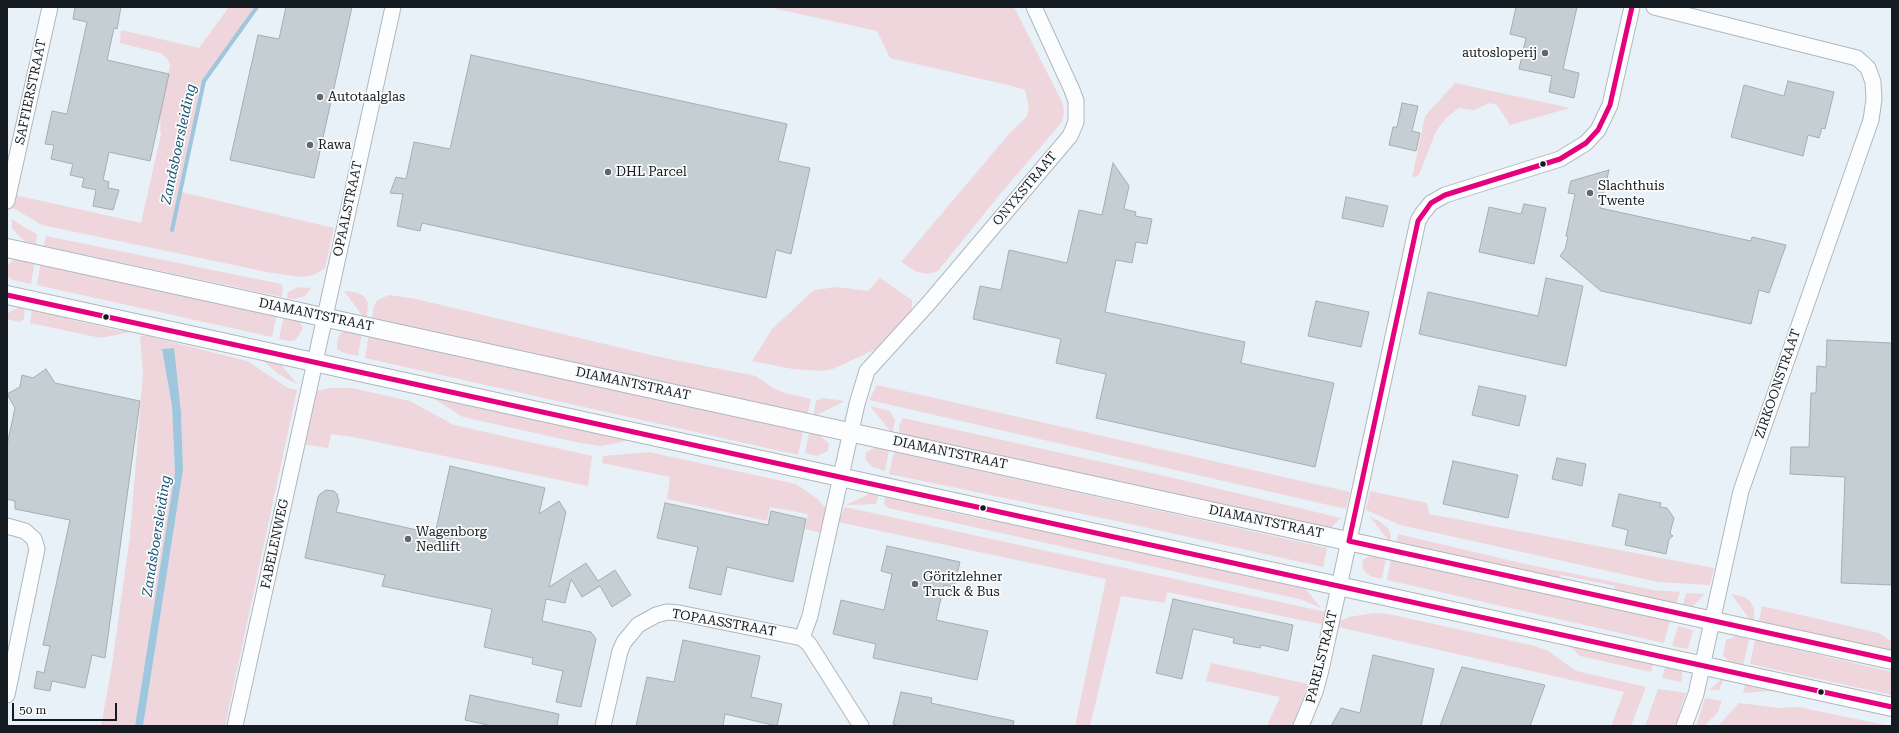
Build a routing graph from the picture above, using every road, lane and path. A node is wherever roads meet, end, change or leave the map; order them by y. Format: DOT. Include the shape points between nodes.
graph roads {
  1 [pos="50,7"];
  2 [pos="393,7"];
  3 [pos="1034,7"];
  4 [pos="1632,7"];
  5 [pos="1654,7"];
  6 [pos="7,201"];
  7 [pos="7,248"];
  8 [pos="7,295"];
  9 [pos="325,317"];
  10 [pos="315,362"];
  11 [pos="851,432"];
  12 [pos="842,477"];
  13 [pos="7,526"];
  14 [pos="1349,540"];
  15 [pos="1339,586"];
  16 [pos="1712,620"];
  17 [pos="802,638"];
  18 [pos="1892,660"];
  19 [pos="1702,665"];
  20 [pos="7,695"];
  21 [pos="1892,706"];
  22 [pos="235,726"];
  23 [pos="603,726"];
  24 [pos="861,726"];
  25 [pos="1301,726"];
  26 [pos="1684,726"];
  1 -- 6 [label="street, SAFFIERSTRAAT"];
  2 -- 9 [label="street, OPAALSTRAAT"];
  3 -- 11 [label="street, ONYXSTRAAT" via="1072,90 1077,113 1074,129 928,304 872,363 863,380"];
  4 -- 14 [label="street, PARELSTRAAT" via="1609,109 1598,130 1586,142 1560,159 1445,195 1431,203 1422,214"];
  5 -- 16 [label="street, ZIRKOONSTRAAT" via="1857,58 1868,68 1873,82 1871,120 1741,491"];
  7 -- 9 [label="main road, DIAMANTSTRAAT"];
  8 -- 10 [label="main road"];
  9 -- 10 [label="street, OPAALSTRAAT"];
  9 -- 11 [label="main road, DIAMANTSTRAAT"];
  10 -- 12 [label="main road"];
  10 -- 22 [label="street, FABELENWEG"];
  11 -- 12 [label="street, ONYXSTRAAT"];
  11 -- 14 [label="main road, DIAMANTSTRAAT"];
  12 -- 15 [label="main road"];
  12 -- 17 [label="street" via="810,616"];
  13 -- 20 [label="street" via="25,531 34,539 37,549"];
  14 -- 15 [label="street, PARELSTRAAT"];
  14 -- 16 [label="main road, DIAMANTSTRAAT"];
  15 -- 19 [label="main road"];
  15 -- 25 [label="street, PARELSTRAAT" via="1316,692"];
  16 -- 18 [label="main road, DIAMANTSTRAAT"];
  16 -- 19 [label="street, ZIRKOONSTRAAT"];
  17 -- 23 [label="street, TOPAASSTRAAT" via="679,613 666,612 656,615 638,625 624,642"];
  17 -- 24 [label="street" via="809,644"];
  19 -- 21 [label="main road"];
  19 -- 26 [label="street, ZIRKOONSTRAAT" via="1696,694"];
}
